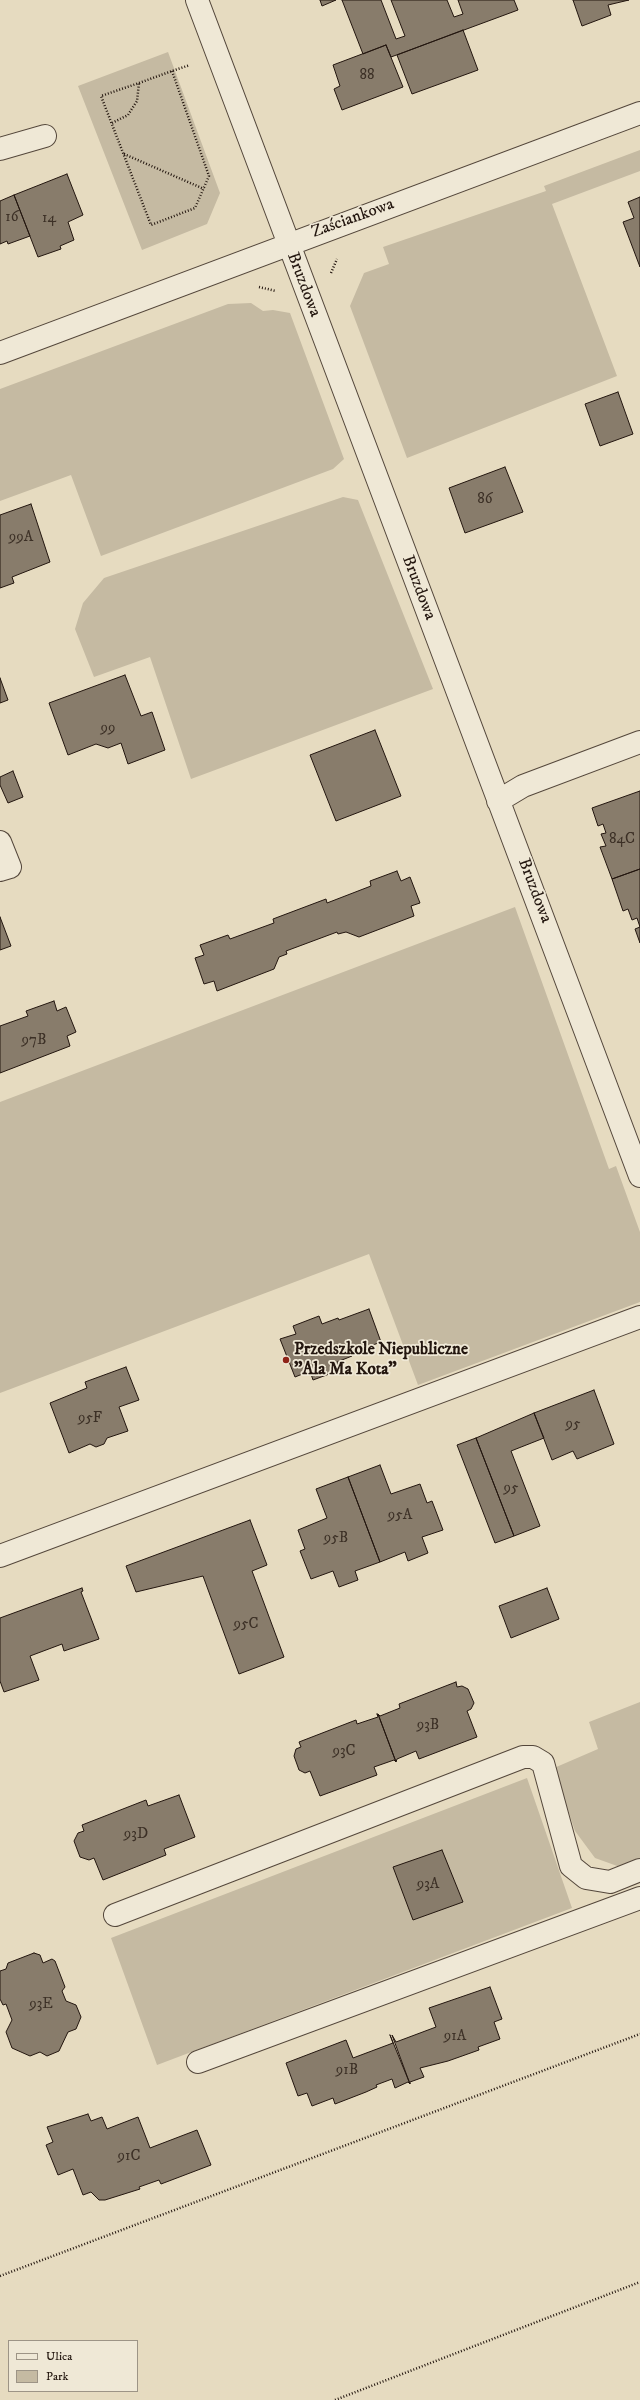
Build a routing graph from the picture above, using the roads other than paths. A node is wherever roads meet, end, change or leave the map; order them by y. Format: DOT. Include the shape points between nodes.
graph roads {
  1 [pos="197,0"];
  2 [pos="640,113"];
  3 [pos="45,136"];
  4 [pos="0,149"];
  5 [pos="287,244"];
  6 [pos="0,353"];
  7 [pos="640,742"];
  8 [pos="498,801"];
  9 [pos="0,842"];
  10 [pos="0,870"];
  11 [pos="640,1176"];
  12 [pos="640,1317"];
  13 [pos="0,1556"];
  14 [pos="640,1870"];
  15 [pos="640,1898"];
  16 [pos="115,1915"];
  17 [pos="198,2062"];
  1 -- 5 [label="street, Bruzdowa"];
  2 -- 5 [label="street, Zaściankowa"];
  3 -- 4 [label="street"];
  5 -- 6 [label="street, Zaściankowa"];
  5 -- 8 [label="street, Bruzdowa"];
  7 -- 8 [label="street" via="523,786"];
  8 -- 11 [label="street, Bruzdowa"];
  9 -- 10 [label="street" via="10,867"];
  12 -- 13 [label="street"];
  14 -- 16 [label="street" via="610,1882 586,1878 571,1866 543,1763 533,1757 523,1757"];
  15 -- 17 [label="street"];
}
